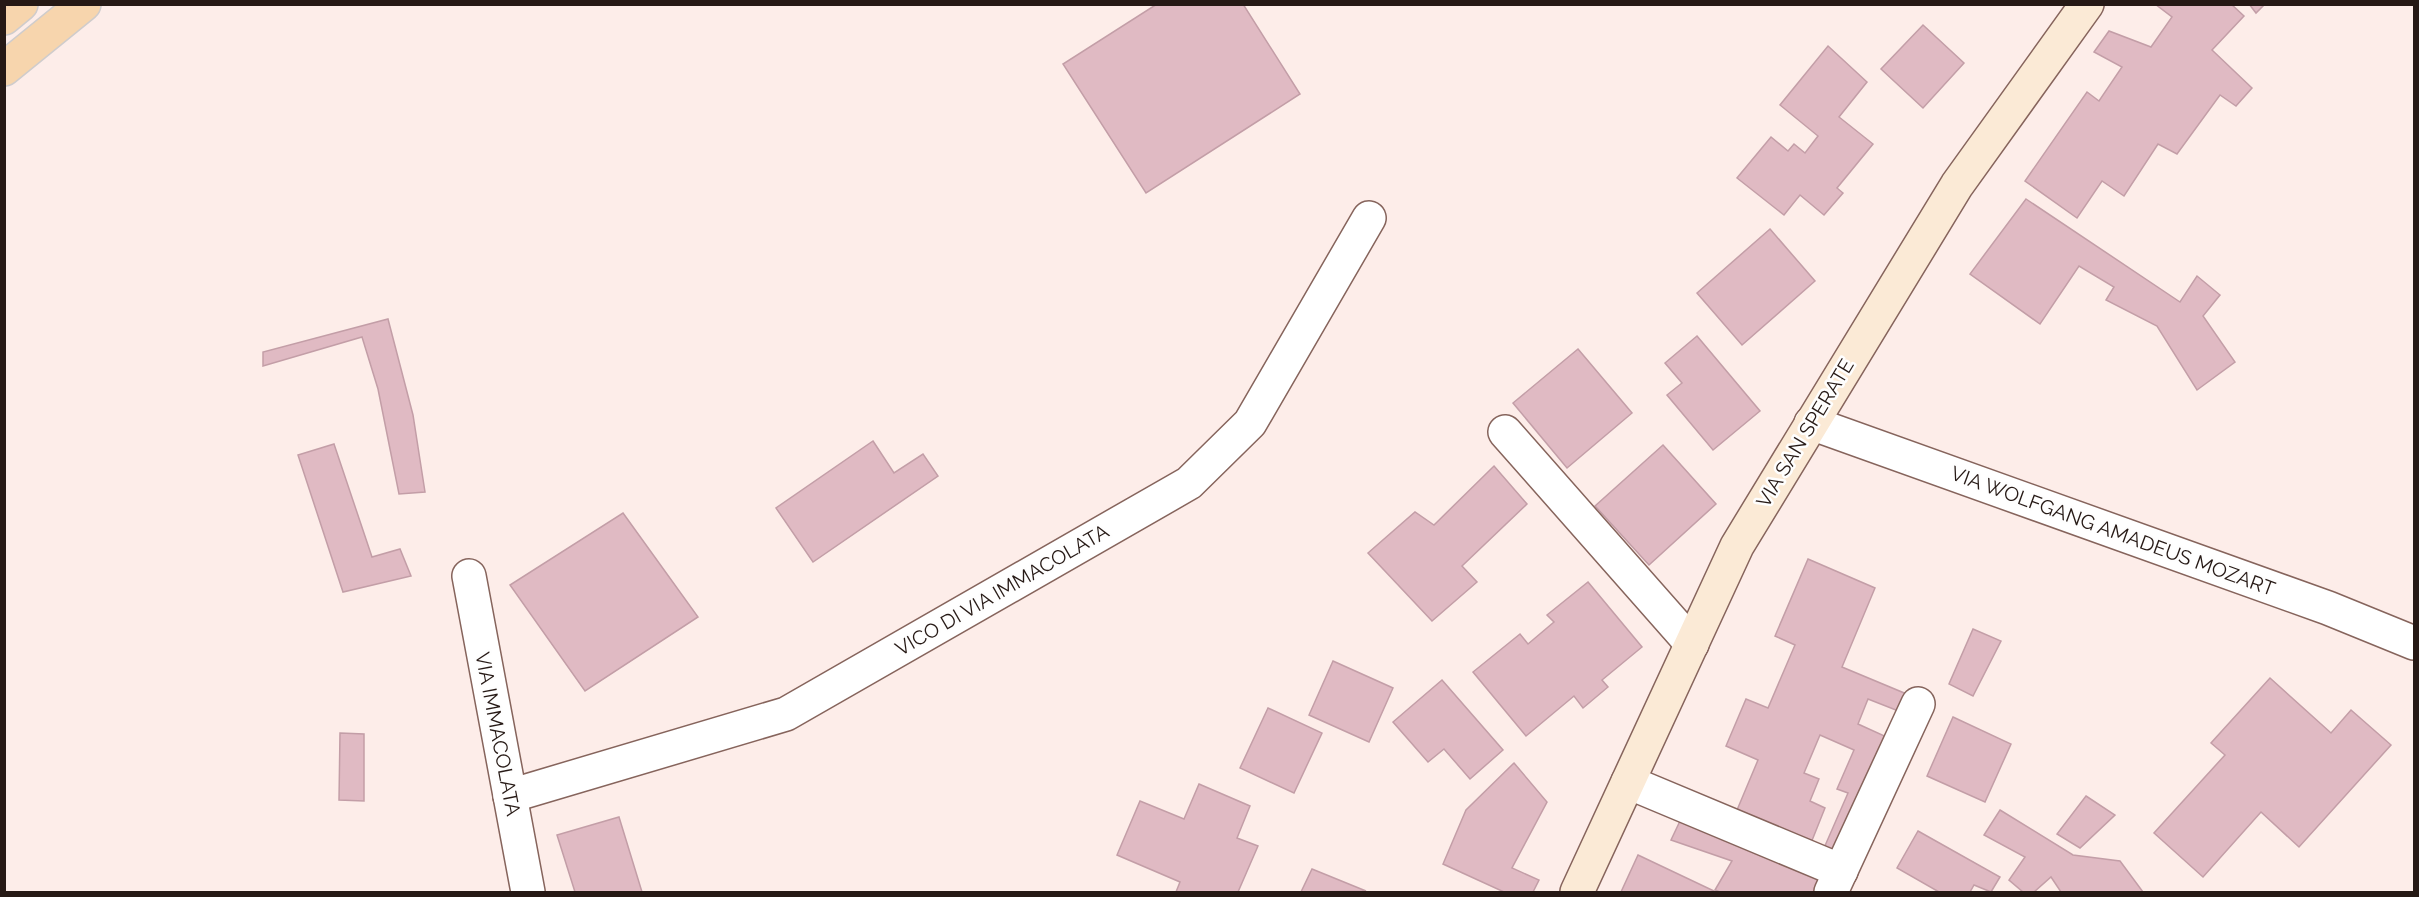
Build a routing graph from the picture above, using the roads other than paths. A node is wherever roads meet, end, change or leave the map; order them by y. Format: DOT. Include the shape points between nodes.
graph roads {
  1 [pos="21,4"];
  2 [pos="84,4"];
  3 [pos="2087,4"];
  4 [pos="4,18"];
  5 [pos="4,69"];
  6 [pos="1369,218"];
  7 [pos="1811,423"];
  8 [pos="1505,432"];
  9 [pos="469,576"];
  10 [pos="2415,643"];
  11 [pos="1692,644"];
  12 [pos="1918,705"];
  13 [pos="1628,782"];
  14 [pos="510,796"];
  15 [pos="1836,882"];
  16 [pos="528,892"];
  17 [pos="1577,892"];
  1 -- 4 [label="main road"];
  2 -- 5 [label="main road"];
  3 -- 7 [label="street, VIA SAN SPERATE" via="1957,185"];
  6 -- 14 [label="street, VICO DI VIA IMMACOLATA" via="1250,423 1189,483 786,714"];
  7 -- 10 [label="street, VIA WOLFGANG AMADEUS MOZART" via="2328,608"];
  7 -- 11 [label="street, VIA SAN SPERATE" via="1737,546"];
  8 -- 11 [label="street"];
  9 -- 14 [label="street, VIA IMMACOLATA"];
  11 -- 13 [label="street, VIA SAN SPERATE"];
  12 -- 15 [label="street"];
  13 -- 15 [label="street"];
  13 -- 17 [label="street, VIA SAN SPERATE"];
  14 -- 16 [label="street, VIA IMMACOLATA"];
}
